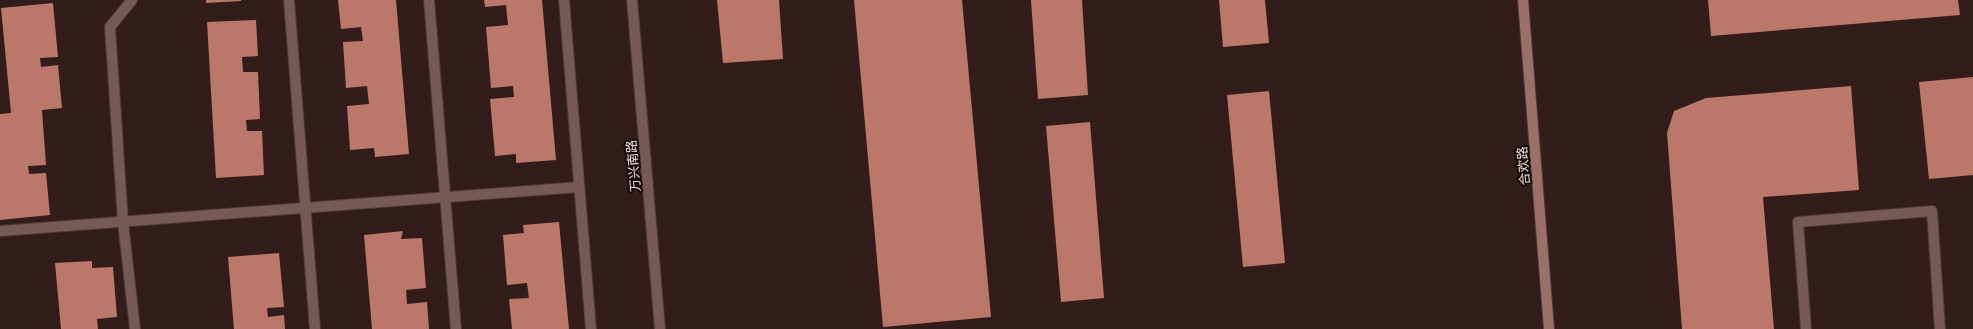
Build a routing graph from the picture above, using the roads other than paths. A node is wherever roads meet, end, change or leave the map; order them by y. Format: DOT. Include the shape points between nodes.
graph roads {
  1 [pos="132,0"];
  2 [pos="289,0"];
  3 [pos="429,0"];
  4 [pos="564,0"];
  5 [pos="632,0"];
  6 [pos="1523,0"];
  7 [pos="579,187"];
  8 [pos="444,198"];
  9 [pos="306,208"];
  10 [pos="123,222"];
  11 [pos="0,231"];
  12 [pos="135,329"];
  13 [pos="315,329"];
  14 [pos="456,329"];
  15 [pos="590,329"];
  16 [pos="660,329"];
  17 [pos="1549,329"];
  18 [pos="1806,329"];
  19 [pos="1940,329"];
  1 -- 10 [label="street" via="110,27"];
  2 -- 9 [label="street"];
  3 -- 8 [label="street"];
  4 -- 7 [label="street"];
  5 -- 16 [label="street, 万兴南路"];
  6 -- 17 [label="street, 合欢路"];
  7 -- 8 [label="street"];
  7 -- 15 [label="street"];
  8 -- 9 [label="street"];
  8 -- 14 [label="street"];
  9 -- 10 [label="street"];
  9 -- 13 [label="street"];
  10 -- 11 [label="street"];
  10 -- 12 [label="street"];
  18 -- 19 [label="street" via="1798,222 1932,211"];
}
